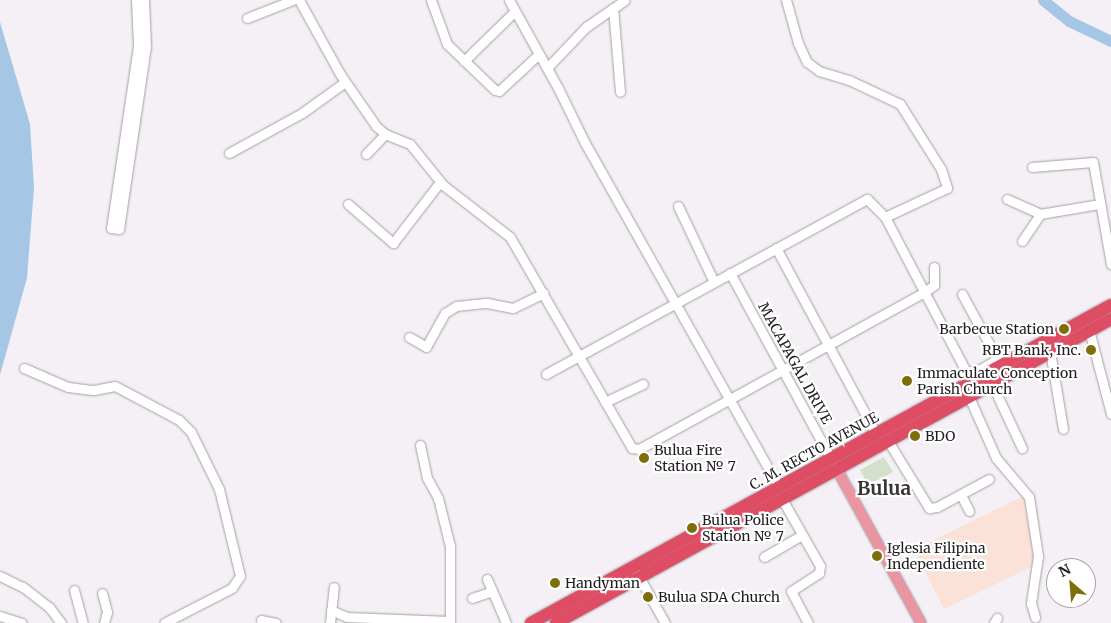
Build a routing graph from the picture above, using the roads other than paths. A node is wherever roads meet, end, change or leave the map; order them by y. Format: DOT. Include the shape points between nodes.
graph roads {
  1 [pos="136,0"];
  2 [pos="144,0"];
  3 [pos="293,0"];
  4 [pos="299,0"];
  5 [pos="432,0"];
  6 [pos="509,0"];
  7 [pos="625,0"];
  8 [pos="786,0"];
  9 [pos="613,8"];
  10 [pos="515,11"];
  11 [pos="247,18"];
  12 [pos="539,54"];
  13 [pos="464,61"];
  14 [pos="547,68"];
  15 [pos="345,82"];
  16 [pos="620,92"];
  17 [pos="386,134"];
  18 [pos="230,154"];
  19 [pos="366,154"];
  20 [pos="1032,167"];
  21 [pos="440,182"];
  22 [pos="1007,199"];
  23 [pos="348,204"];
  24 [pos="1100,204"];
  25 [pos="678,206"];
  26 [pos="1040,214"];
  27 [pos="885,217"];
  28 [pos="1022,241"];
  29 [pos="776,248"];
  30 [pos="1111,264"];
  31 [pos="934,267"];
  32 [pos="730,273"];
  33 [pos="714,282"];
  34 [pos="544,293"];
  35 [pos="923,293"];
  36 [pos="962,294"];
  37 [pos="677,304"];
  38 [pos="1111,305"];
  39 [pos="1111,319"];
  40 [pos="1089,330"];
  41 [pos="409,336"];
  42 [pos="831,344"];
  43 [pos="1050,352"];
  44 [pos="580,356"];
  45 [pos="1002,367"];
  46 [pos="24,368"];
  47 [pos="782,368"];
  48 [pos="546,374"];
  49 [pos="642,384"];
  50 [pos="992,384"];
  51 [pos="962,396"];
  52 [pos="730,399"];
  53 [pos="605,402"];
  54 [pos="1111,414"];
  55 [pos="1063,429"];
  56 [pos="876,434"];
  57 [pos="888,441"];
  58 [pos="420,445"];
  59 [pos="1022,448"];
  60 [pos="834,464"];
  61 [pos="989,479"];
  62 [pos="780,493"];
  63 [pos="961,494"];
  64 [pos="969,511"];
  65 [pos="802,535"];
  66 [pos="764,557"];
  67 [pos="636,573"];
  68 [pos="0,576"];
  69 [pos="487,579"];
  70 [pos="334,587"];
  71 [pos="74,590"];
  72 [pos="492,591"];
  73 [pos="102,593"];
  74 [pos="472,598"];
  75 [pos="331,610"];
  76 [pos="0,616"];
  77 [pos="1035,617"];
  78 [pos="450,622"];
  79 [pos="22,623"];
  80 [pos="61,623"];
  81 [pos="83,623"];
  82 [pos="104,623"];
  83 [pos="164,623"];
  84 [pos="330,623"];
  85 [pos="506,623"];
  86 [pos="531,623"];
  87 [pos="556,623"];
  88 [pos="665,623"];
  89 [pos="808,623"];
  90 [pos="922,623"];
  1 -- 2 [label="street" via="138,46 115,229 146,46"];
  3 -- 11 [label="street"];
  4 -- 15 [label="street"];
  5 -- 13 [label="street" via="441,34"];
  6 -- 10 [label="street"];
  7 -- 9 [label="street"];
  8 -- 27 [label="street" via="807,62 819,71 849,80 900,104 944,175 947,188"];
  9 -- 14 [label="street" via="586,27"];
  9 -- 16 [label="street"];
  10 -- 12 [label="street"];
  10 -- 13 [label="street"];
  12 -- 13 [label="street" via="499,91"];
  12 -- 14 [label="street"];
  14 -- 37 [label="street" via="585,143"];
  15 -- 17 [label="street" via="376,126"];
  15 -- 18 [label="street" via="302,113"];
  17 -- 19 [label="street"];
  17 -- 21 [label="street" via="410,144"];
  20 -- 24 [label="street" via="1092,160"];
  21 -- 23 [label="street" via="393,243"];
  21 -- 34 [label="street" via="510,237"];
  22 -- 26 [label="street"];
  24 -- 26 [label="street"];
  24 -- 30 [label="street"];
  25 -- 33 [label="street"];
  26 -- 28 [label="street"];
  27 -- 29 [label="street" via="867,199"];
  27 -- 35 [label="street"];
  29 -- 32 [label="street"];
  29 -- 42 [label="street"];
  31 -- 35 [label="street" via="934,284"];
  32 -- 33 [label="street"];
  32 -- 47 [label="street, MACAPAGAL DRIVE"];
  33 -- 37 [label="street"];
  34 -- 41 [label="street" via="513,308 486,303 448,309 426,347"];
  34 -- 44 [label="street"];
  35 -- 42 [label="street"];
  35 -- 45 [label="street" via="966,371 972,373"];
  36 -- 45 [label="street"];
  37 -- 44 [label="street"];
  37 -- 52 [label="street"];
  38 -- 45 [label="highway, C. M. RECTO AVENUE"];
  39 -- 40 [label="highway, C. M. RECTO AVENUE"];
  40 -- 43 [label="highway, C. M. RECTO AVENUE"];
  40 -- 54 [label="street"];
  42 -- 47 [label="street"];
  42 -- 56 [label="street"];
  43 -- 45 [label="highway, C. M. RECTO AVENUE"];
  43 -- 55 [label="street"];
  44 -- 48 [label="street"];
  44 -- 53 [label="street"];
  45 -- 50 [label="highway, C. M. RECTO AVENUE"];
  45 -- 51 [label="highway, C. M. RECTO AVENUE"];
  46 -- 83 [label="street" via="68,387 94,390 115,386 179,420 191,432 219,489 240,576 232,588"];
  47 -- 52 [label="street"];
  47 -- 60 [label="street, MACAPAGAL DRIVE"];
  49 -- 53 [label="street"];
  50 -- 51 [label="highway, C. M. RECTO AVENUE"];
  50 -- 59 [label="street"];
  51 -- 56 [label="highway, C. M. RECTO AVENUE"];
  51 -- 57 [label="highway, C. M. RECTO AVENUE"];
  51 -- 77 [label="street" via="996,458 1029,497 1038,556 1031,603"];
  52 -- 53 [label="street" via="635,449"];
  52 -- 62 [label="street"];
  56 -- 60 [label="highway, C. M. RECTO AVENUE"];
  57 -- 60 [label="highway, C. M. RECTO AVENUE"];
  57 -- 63 [label="street" via="928,508"];
  58 -- 78 [label="street" via="427,478 438,498 450,546"];
  60 -- 62 [label="highway, C. M. RECTO AVENUE"];
  60 -- 90 [label="main road, MACAPAGAL DRIVE"];
  61 -- 63 [label="street"];
  62 -- 65 [label="street"];
  62 -- 67 [label="highway, C. M. RECTO AVENUE"];
  63 -- 64 [label="street"];
  65 -- 66 [label="street"];
  65 -- 89 [label="street" via="820,569 791,591"];
  67 -- 86 [label="highway, C. M. RECTO AVENUE"];
  67 -- 87 [label="highway, C. M. RECTO AVENUE"];
  67 -- 88 [label="street"];
  68 -- 80 [label="street" via="23,587 49,607"];
  69 -- 72 [label="street"];
  70 -- 75 [label="street"];
  71 -- 81 [label="street"];
  72 -- 74 [label="street"];
  72 -- 85 [label="street"];
  73 -- 82 [label="street" via="106,612"];
  75 -- 78 [label="street" via="347,617"];
  75 -- 84 [label="street"];
  76 -- 79 [label="street"];
}
